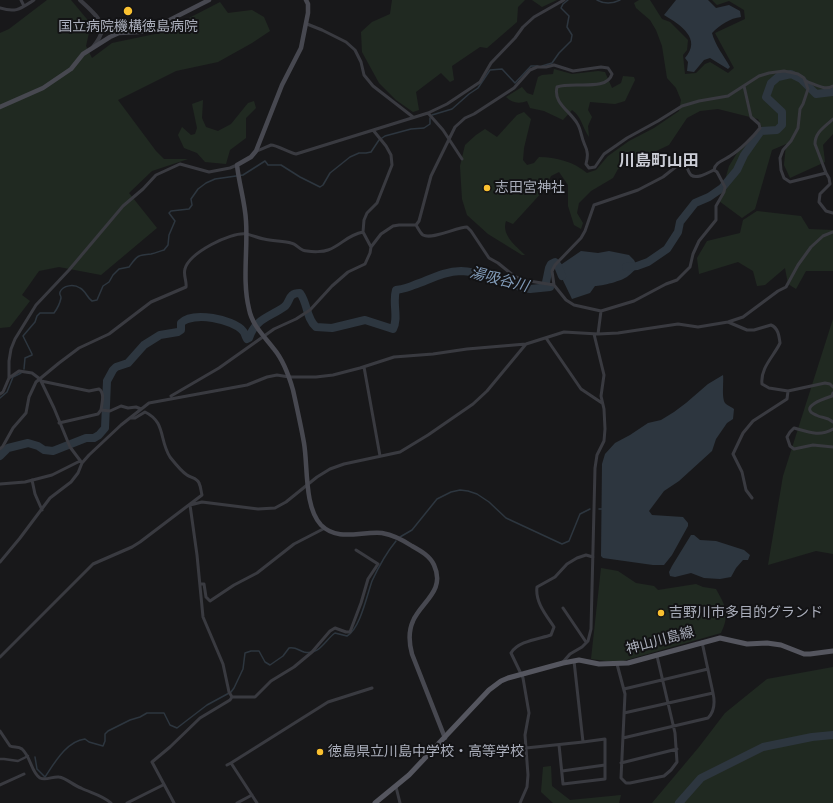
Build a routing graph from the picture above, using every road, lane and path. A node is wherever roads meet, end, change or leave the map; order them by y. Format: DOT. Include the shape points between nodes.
graph roads {
  1 [pos="21,0"];
  2 [pos="34,0"];
  3 [pos="80,0"];
  4 [pos="208,0"];
  5 [pos="564,0"];
  6 [pos="308,2"];
  7 [pos="24,6"];
  8 [pos="0,8"];
  9 [pos="307,24"];
  10 [pos="93,47"];
  11 [pos="806,82"];
  12 [pos="744,86"];
  13 [pos="833,86"];
  14 [pos="0,107"];
  15 [pos="428,113"];
  16 [pos="413,117"];
  17 [pos="833,119"];
  18 [pos="373,130"];
  19 [pos="449,138"];
  20 [pos="256,151"];
  21 [pos="462,159"];
  22 [pos="237,165"];
  23 [pos="714,170"];
  24 [pos="826,173"];
  25 [pos="833,213"];
  26 [pos="416,225"];
  27 [pos="363,232"];
  28 [pos="833,232"];
  29 [pos="247,234"];
  30 [pos="371,247"];
  31 [pos="554,285"];
  32 [pos="601,311"];
  33 [pos="728,322"];
  34 [pos="596,334"];
  35 [pos="263,337"];
  36 [pos="546,338"];
  37 [pos="526,344"];
  38 [pos="364,367"];
  39 [pos="289,377"];
  40 [pos="9,378"];
  41 [pos="40,380"];
  42 [pos="833,386"];
  43 [pos="788,391"];
  44 [pos="0,394"];
  45 [pos="833,394"];
  46 [pos="168,398"];
  47 [pos="602,403"];
  48 [pos="140,409"];
  49 [pos="103,410"];
  50 [pos="129,418"];
  51 [pos="833,422"];
  52 [pos="59,423"];
  53 [pos="833,429"];
  54 [pos="833,447"];
  55 [pos="0,449"];
  56 [pos="380,456"];
  57 [pos="81,462"];
  58 [pos="32,480"];
  59 [pos="0,484"];
  60 [pos="308,484"];
  61 [pos="752,498"];
  62 [pos="190,505"];
  63 [pos="42,510"];
  64 [pos="325,528"];
  65 [pos="356,550"];
  66 [pos="593,557"];
  67 [pos="0,562"];
  68 [pos="200,584"];
  69 [pos="563,608"];
  70 [pos="586,642"];
  71 [pos="702,642"];
  72 [pos="833,651"];
  73 [pos="657,656"];
  74 [pos="0,657"];
  75 [pos="574,661"];
  76 [pos="563,663"];
  77 [pos="617,664"];
  78 [pos="708,668"];
  79 [pos="521,674"];
  80 [pos="663,679"];
  81 [pos="372,688"];
  82 [pos="624,689"];
  83 [pos="713,693"];
  84 [pos="231,694"];
  85 [pos="668,704"];
  86 [pos="624,713"];
  87 [pos="673,726"];
  88 [pos="0,731"];
  89 [pos="445,738"];
  90 [pos="623,738"];
  91 [pos="583,742"];
  92 [pos="559,744"];
  93 [pos="526,748"];
  94 [pos="677,749"];
  95 [pos="28,756"];
  96 [pos="0,759"];
  97 [pos="231,763"];
  98 [pos="622,763"];
  99 [pos="227,765"];
  100 [pos="605,765"];
  101 [pos="562,771"];
  102 [pos="24,774"];
  103 [pos="0,785"];
  104 [pos="163,785"];
  105 [pos="396,787"];
  106 [pos="252,795"];
  107 [pos="111,803"];
  108 [pos="127,803"];
  109 [pos="174,803"];
  110 [pos="237,803"];
  111 [pos="257,803"];
  112 [pos="375,803"];
  113 [pos="400,803"];
  114 [pos="520,803"];
  1 -- 7 [label="street"];
  2 -- 7 [label="street"];
  3 -- 10 [label="street" via="90,8 103,28"];
  4 -- 10 [label="main road" via="150,30 119,33"];
  5 -- 15 [label="street" via="534,17 491,63 480,82 448,104"];
  6 -- 9 [label="main road"];
  7 -- 8 [label="street" via="12,11"];
  9 -- 16 [label="street" via="346,42 355,50 364,75 373,86"];
  9 -- 20 [label="main road" via="301,48 282,85"];
  10 -- 14 [label="main road" via="70,69 43,88"];
  11 -- 12 [label="street" via="798,74 784,71 758,76"];
  11 -- 13 [label="street" via="819,87"];
  11 -- 24 [label="street" via="808,89 800,109 798,128 783,150 780,158 781,170 784,178 790,182"];
  12 -- 19 [label="street" via="728,96 682,106 627,138 604,154 594,167 589,168 586,164 587,151 580,129 561,104 556,91 557,87 564,84 606,82 612,74 608,68 601,67 573,71 554,65 546,68 536,67 514,88 464,118"];
  12 -- 23 [label="street" via="751,117 760,128 731,156 716,164"];
  15 -- 16 [label="street"];
  15 -- 19 [label="street"];
  16 -- 18 [label="street"];
  17 -- 24 [label="street" via="817,133 815,139"];
  18 -- 20 [label="street" via="296,154 274,145"];
  18 -- 27 [label="street" via="391,155 392,164 376,203 364,220"];
  19 -- 21 [label="street"];
  19 -- 26 [label="street" via="431,176"];
  20 -- 22 [label="main road"];
  22 -- 29 [label="main road"];
  22 -- 40 [label="street" via="209,172 180,164 156,175 123,206 36,305 20,329 11,349"];
  23 -- 31 [label="street" via="694,176 682,162 663,177 638,190 594,206 585,231 555,265 552,271"];
  23 -- 32 [label="street" via="725,187 724,192 716,206 716,220 699,241 690,267 677,280 634,301"];
  24 -- 25 [label="street" via="830,184 820,194 819,202 826,211"];
  26 -- 30 [label="street" via="393,226"];
  26 -- 31 [label="street" via="425,236 467,227 489,258 514,276"];
  27 -- 29 [label="street" via="347,237 327,251 306,252 292,243"];
  27 -- 30 [label="street"];
  28 -- 33 [label="street" via="822,236 811,247 786,287 742,317"];
  29 -- 35 [label="main road" via="247,298 253,322"];
  29 -- 41 [label="street" via="238,234 207,247 187,264 184,274 186,287 151,302 109,334 79,348"];
  30 -- 35 [label="street" via="365,264 348,272 310,310"];
  31 -- 32 [label="street" via="566,300 574,305"];
  32 -- 34 [label="street"];
  33 -- 34 [label="street" via="698,327 678,324"];
  33 -- 43 [label="street" via="747,330 770,324 775,327 780,343 764,370 762,384"];
  34 -- 36 [label="street" via="564,332"];
  34 -- 47 [label="street" via="604,375 600,396"];
  35 -- 39 [label="main road" via="280,357"];
  35 -- 46 [label="street" via="206,376"];
  36 -- 37 [label="street"];
  36 -- 47 [label="street" via="581,389"];
  37 -- 38 [label="street" via="409,355"];
  37 -- 56 [label="street" via="473,404 428,436 400,452"];
  38 -- 39 [label="street" via="333,375"];
  38 -- 56 [label="street"];
  39 -- 46 [label="street" via="267,376 247,385"];
  39 -- 60 [label="main road" via="304,442"];
  40 -- 41 [label="street" via="20,371 32,373"];
  40 -- 44 [label="street"];
  41 -- 49 [label="street" via="89,390 99,389 103,394"];
  41 -- 52 [label="street"];
  41 -- 55 [label="street" via="36,382 29,397 26,413"];
  42 -- 43 [label="street" via="825,383"];
  43 -- 61 [label="street" via="787,398 753,421 743,433 733,454 742,472 746,490"];
  45 -- 51 [label="street" via="813,403 810,407 815,415"];
  46 -- 48 [label="street"];
  47 -- 66 [label="street" via="605,429 604,441 595,468"];
  48 -- 49 [label="street" via="121,406 110,411"];
  48 -- 50 [label="street"];
  49 -- 52 [label="street" via="98,414"];
  50 -- 57 [label="street"];
  50 -- 62 [label="street" via="135,418 145,412 161,427 169,456 186,475 199,482 202,495"];
  52 -- 57 [label="street" via="70,447"];
  53 -- 54 [label="street" via="816,434 794,428 787,437 794,449 813,445"];
  56 -- 60 [label="street" via="330,469"];
  57 -- 58 [label="street" via="52,475"];
  57 -- 63 [label="street" via="78,473 71,482 50,498"];
  58 -- 59 [label="street"];
  58 -- 63 [label="street"];
  60 -- 62 [label="street" via="275,508 258,509 202,502"];
  60 -- 64 [label="main road" via="314,514"];
  62 -- 68 [label="street"];
  62 -- 74 [label="street" via="132,547 93,564"];
  63 -- 67 [label="street"];
  64 -- 68 [label="street" via="294,544 257,573 210,601 206,597 204,584"];
  64 -- 89 [label="main road" via="344,535 390,535 406,542 432,560 437,573 436,586 414,620 410,640 412,654"];
  65 -- 84 [label="street" via="378,564 368,579 350,632 336,628 330,631 313,651 294,667 270,681 255,697"];
  66 -- 70 [label="street" via="591,629"];
  66 -- 79 [label="street" via="586,555 577,558 555,577 537,587 536,595 554,627 551,634 514,648 511,653"];
  68 -- 84 [label="street" via="204,617"];
  69 -- 70 [label="street"];
  70 -- 76 [label="street"];
  71 -- 72 [label="main road, 神山川島線" via="720,638 747,644 781,645 804,654"];
  71 -- 73 [label="main road, 神山川島線"];
  71 -- 78 [label="street"];
  73 -- 77 [label="main road, 神山川島線"];
  73 -- 80 [label="street"];
  75 -- 76 [label="main road, 神山川島線"];
  75 -- 77 [label="main road, 神山川島線"];
  75 -- 91 [label="street"];
  76 -- 79 [label="main road, 神山川島線"];
  77 -- 82 [label="street"];
  78 -- 80 [label="street"];
  78 -- 83 [label="street"];
  79 -- 89 [label="main road, 神山川島線" via="500,682 489,690"];
  79 -- 93 [label="street" via="529,714 525,736"];
  80 -- 82 [label="street"];
  80 -- 85 [label="street"];
  81 -- 97 [label="street" via="328,702"];
  82 -- 86 [label="street"];
  83 -- 85 [label="street"];
  83 -- 87 [label="street" via="715,704 710,716"];
  84 -- 104 [label="street" via="230,700 200,718 152,762"];
  85 -- 86 [label="street"];
  85 -- 87 [label="street"];
  86 -- 90 [label="street"];
  87 -- 90 [label="street"];
  87 -- 94 [label="street"];
  88 -- 95 [label="street" via="10,746 19,747"];
  89 -- 105 [label="main road, 神山川島線"];
  90 -- 98 [label="street"];
  91 -- 92 [label="street"];
  91 -- 100 [label="street" via="605,739"];
  92 -- 93 [label="street"];
  92 -- 101 [label="street"];
  93 -- 114 [label="street" via="527,786"];
  94 -- 98 [label="street"];
  94 -- 98 [label="street" via="677,762 664,776 626,783 621,778"];
  95 -- 96 [label="street" via="18,761"];
  95 -- 107 [label="street" via="40,778 63,778"];
  97 -- 99 [label="street"];
  97 -- 106 [label="street"];
  100 -- 101 [label="street"];
  100 -- 101 [label="street" via="605,779 563,784"];
  102 -- 103 [label="street"];
  104 -- 108 [label="street"];
  104 -- 109 [label="street"];
  105 -- 112 [label="main road, 神山川島線"];
  105 -- 113 [label="street"];
  106 -- 110 [label="street"];
  106 -- 111 [label="street"];
}
